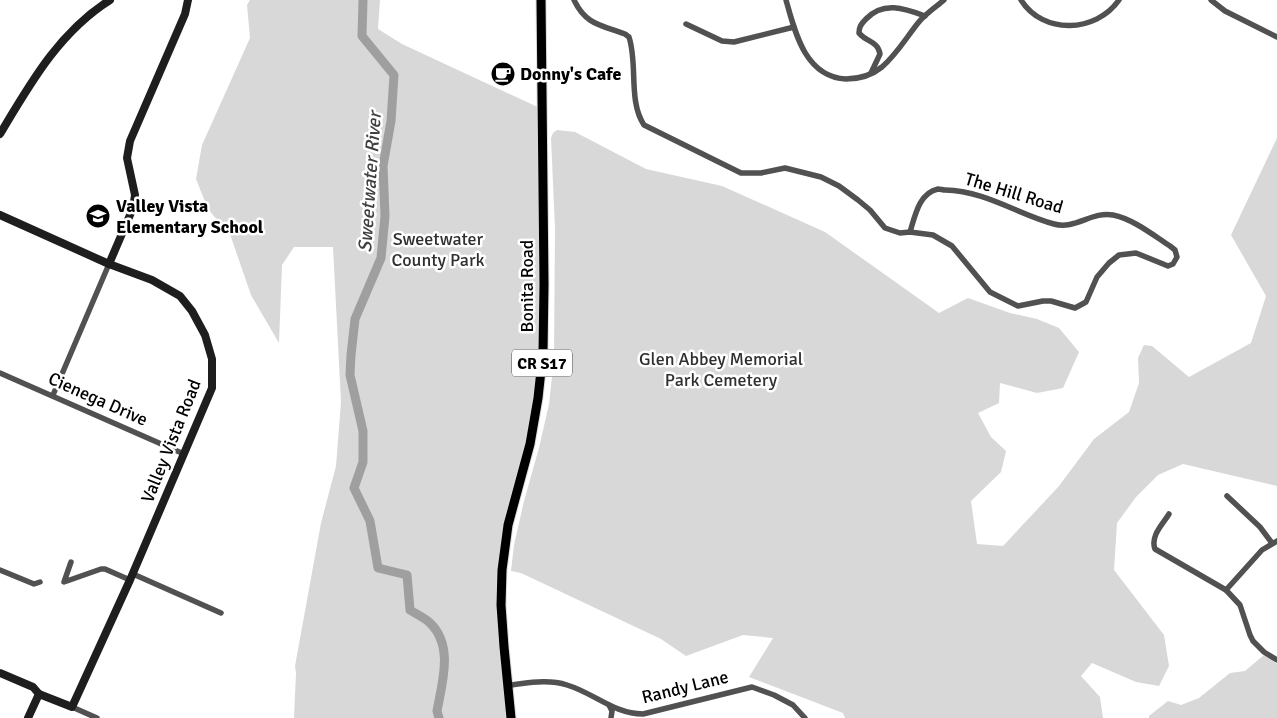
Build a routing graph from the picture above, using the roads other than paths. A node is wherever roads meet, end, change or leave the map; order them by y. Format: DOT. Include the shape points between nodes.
graph roads {
  1 [pos="110,0"];
  2 [pos="188,0"];
  3 [pos="541,0"];
  4 [pos="574,0"];
  5 [pos="786,0"];
  6 [pos="944,0"];
  7 [pos="1021,0"];
  8 [pos="1119,0"];
  9 [pos="1212,0"];
  10 [pos="925,16"];
  11 [pos="686,24"];
  12 [pos="794,27"];
  13 [pos="1277,37"];
  14 [pos="870,74"];
  15 [pos="0,134"];
  16 [pos="0,215"];
  17 [pos="910,232"];
  18 [pos="109,264"];
  19 [pos="0,373"];
  20 [pos="53,395"];
  21 [pos="184,454"];
  22 [pos="1227,496"];
  23 [pos="1169,514"];
  24 [pos="1275,542"];
  25 [pos="71,562"];
  26 [pos="0,570"];
  27 [pos="131,577"];
  28 [pos="40,582"];
  29 [pos="1226,590"];
  30 [pos="221,613"];
  31 [pos="1277,660"];
  32 [pos="0,673"];
  33 [pos="509,685"];
  34 [pos="39,694"];
  35 [pos="609,705"];
  36 [pos="72,707"];
  37 [pos="28,718"];
  38 [pos="97,718"];
  39 [pos="511,718"];
  40 [pos="611,718"];
  41 [pos="805,718"];
  1 -- 15 [label="street" via="69,32 32,81"];
  2 -- 18 [label="street" via="185,14 130,142 127,158 135,195 133,208"];
  3 -- 33 [label="main road, Bonita Road / CR S17" via="543,352 532,435 508,525 502,570 502,613"];
  4 -- 17 [label="street, The Hill Road" via="586,19 629,37 637,107 640,120 650,130 741,174 785,168 822,176 858,200 885,228 900,233"];
  5 -- 12 [label="street"];
  6 -- 10 [label="street"];
  7 -- 8 [label="street" via="1041,19 1072,26 1098,19"];
  9 -- 13 [label="street" via="1225,11"];
  10 -- 14 [label="street" via="895,54"];
  10 -- 14 [label="street" via="887,7 869,16 860,26 859,33 879,49"];
  11 -- 12 [label="street" via="722,41 734,42"];
  12 -- 14 [label="street" via="808,57 821,70 842,78"];
  16 -- 18 [label="street, Valley Vista Road"];
  17 -- 17 [label="street, The Hill Road" via="933,235 952,246 990,292 1018,306 1051,301 1075,308 1086,302 1097,277 1119,255 1136,253 1168,266 1177,257 1170,246 1114,215 1100,214 1066,226 991,199 952,190 938,189 925,195"];
  18 -- 20 [label="street"];
  18 -- 21 [label="street, Valley Vista Road" via="152,280 180,296 206,335 212,359 212,388"];
  19 -- 20 [label="street, Cienega Drive"];
  20 -- 21 [label="street, Cienega Drive"];
  21 -- 27 [label="street, Valley Vista Road"];
  22 -- 24 [label="street"];
  23 -- 29 [label="street" via="1154,537 1155,549"];
  24 -- 29 [label="street" via="1257,555"];
  25 -- 27 [label="street" via="64,582 101,569"];
  26 -- 28 [label="street" via="34,584"];
  27 -- 30 [label="street"];
  27 -- 36 [label="street, Valley Vista Road"];
  29 -- 31 [label="street" via="1240,605 1253,641"];
  32 -- 34 [label="street" via="33,687"];
  33 -- 35 [label="street, Randy Lane" via="566,684"];
  33 -- 39 [label="main road, Bonita Road / CR S17"];
  34 -- 36 [label="street"];
  34 -- 37 [label="street"];
  35 -- 40 [label="street"];
  35 -- 41 [label="street, Randy Lane" via="627,713 643,714 752,687 792,705"];
  36 -- 38 [label="street"];
}
